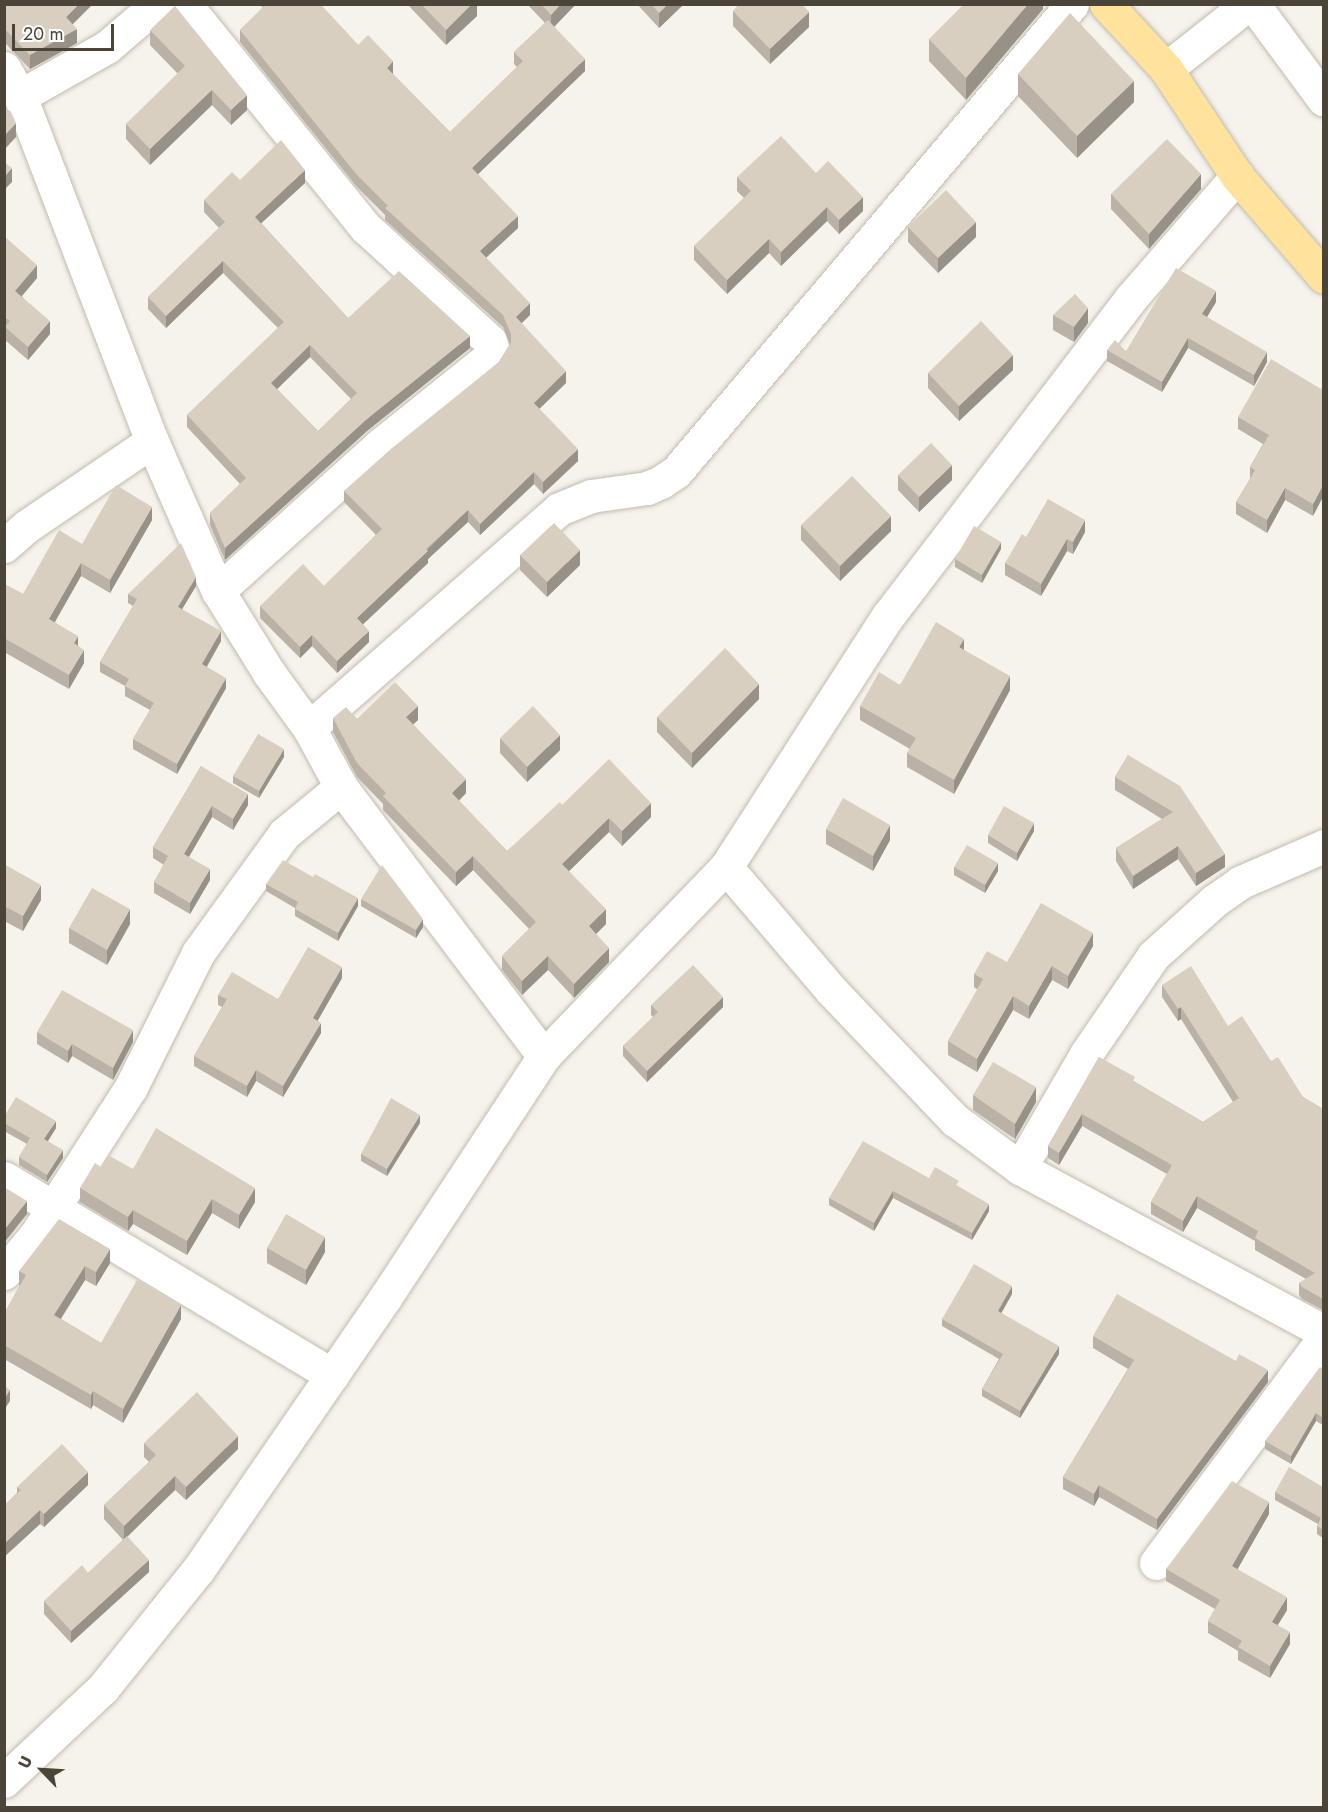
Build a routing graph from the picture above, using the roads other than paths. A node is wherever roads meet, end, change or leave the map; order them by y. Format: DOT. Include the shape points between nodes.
graph roads {
  1 [pos="157,4"];
  2 [pos="185,4"];
  3 [pos="1072,4"];
  4 [pos="1106,4"];
  5 [pos="1252,4"];
  6 [pos="1247,5"];
  7 [pos="4,68"];
  8 [pos="1166,69"];
  9 [pos="20,96"];
  10 [pos="1323,100"];
  11 [pos="1237,176"];
  12 [pos="1323,277"];
  13 [pos="152,441"];
  14 [pos="4,546"];
  15 [pos="218,591"];
  16 [pos="309,728"];
  17 [pos="341,787"];
  18 [pos="1323,846"];
  19 [pos="726,867"];
  20 [pos="544,1056"];
  21 [pos="1020,1168"];
  22 [pos="4,1178"];
  23 [pos="54,1207"];
  24 [pos="4,1273"];
  25 [pos="1323,1332"];
  26 [pos="1323,1338"];
  27 [pos="332,1376"];
  28 [pos="1156,1563"];
  29 [pos="4,1781"];
  1 -- 9 [label="street" via="107,47"];
  2 -- 15 [label="street" via="365,227 490,341 493,351 380,445"];
  3 -- 16 [label="street" via="681,466 662,482 646,488 591,496 559,509"];
  4 -- 8 [label="main road"];
  5 -- 10 [label="street"];
  6 -- 8 [label="street"];
  7 -- 9 [label="street"];
  8 -- 11 [label="main road"];
  9 -- 13 [label="street"];
  11 -- 12 [label="main road"];
  11 -- 19 [label="street" via="1131,298 888,616"];
  13 -- 14 [label="street" via="27,526"];
  13 -- 15 [label="street"];
  15 -- 16 [label="street"];
  16 -- 17 [label="street"];
  17 -- 20 [label="street"];
  17 -- 23 [label="street" via="284,834 198,952 131,1087"];
  18 -- 21 [label="street" via="1241,882 1153,956 1086,1054"];
  19 -- 20 [label="street"];
  19 -- 21 [label="street" via="831,990 955,1120"];
  20 -- 27 [label="street"];
  21 -- 25 [label="street"];
  22 -- 23 [label="street"];
  23 -- 24 [label="street"];
  23 -- 27 [label="street"];
  26 -- 28 [label="street"];
  27 -- 29 [label="street" via="191,1579 102,1688"];
}
